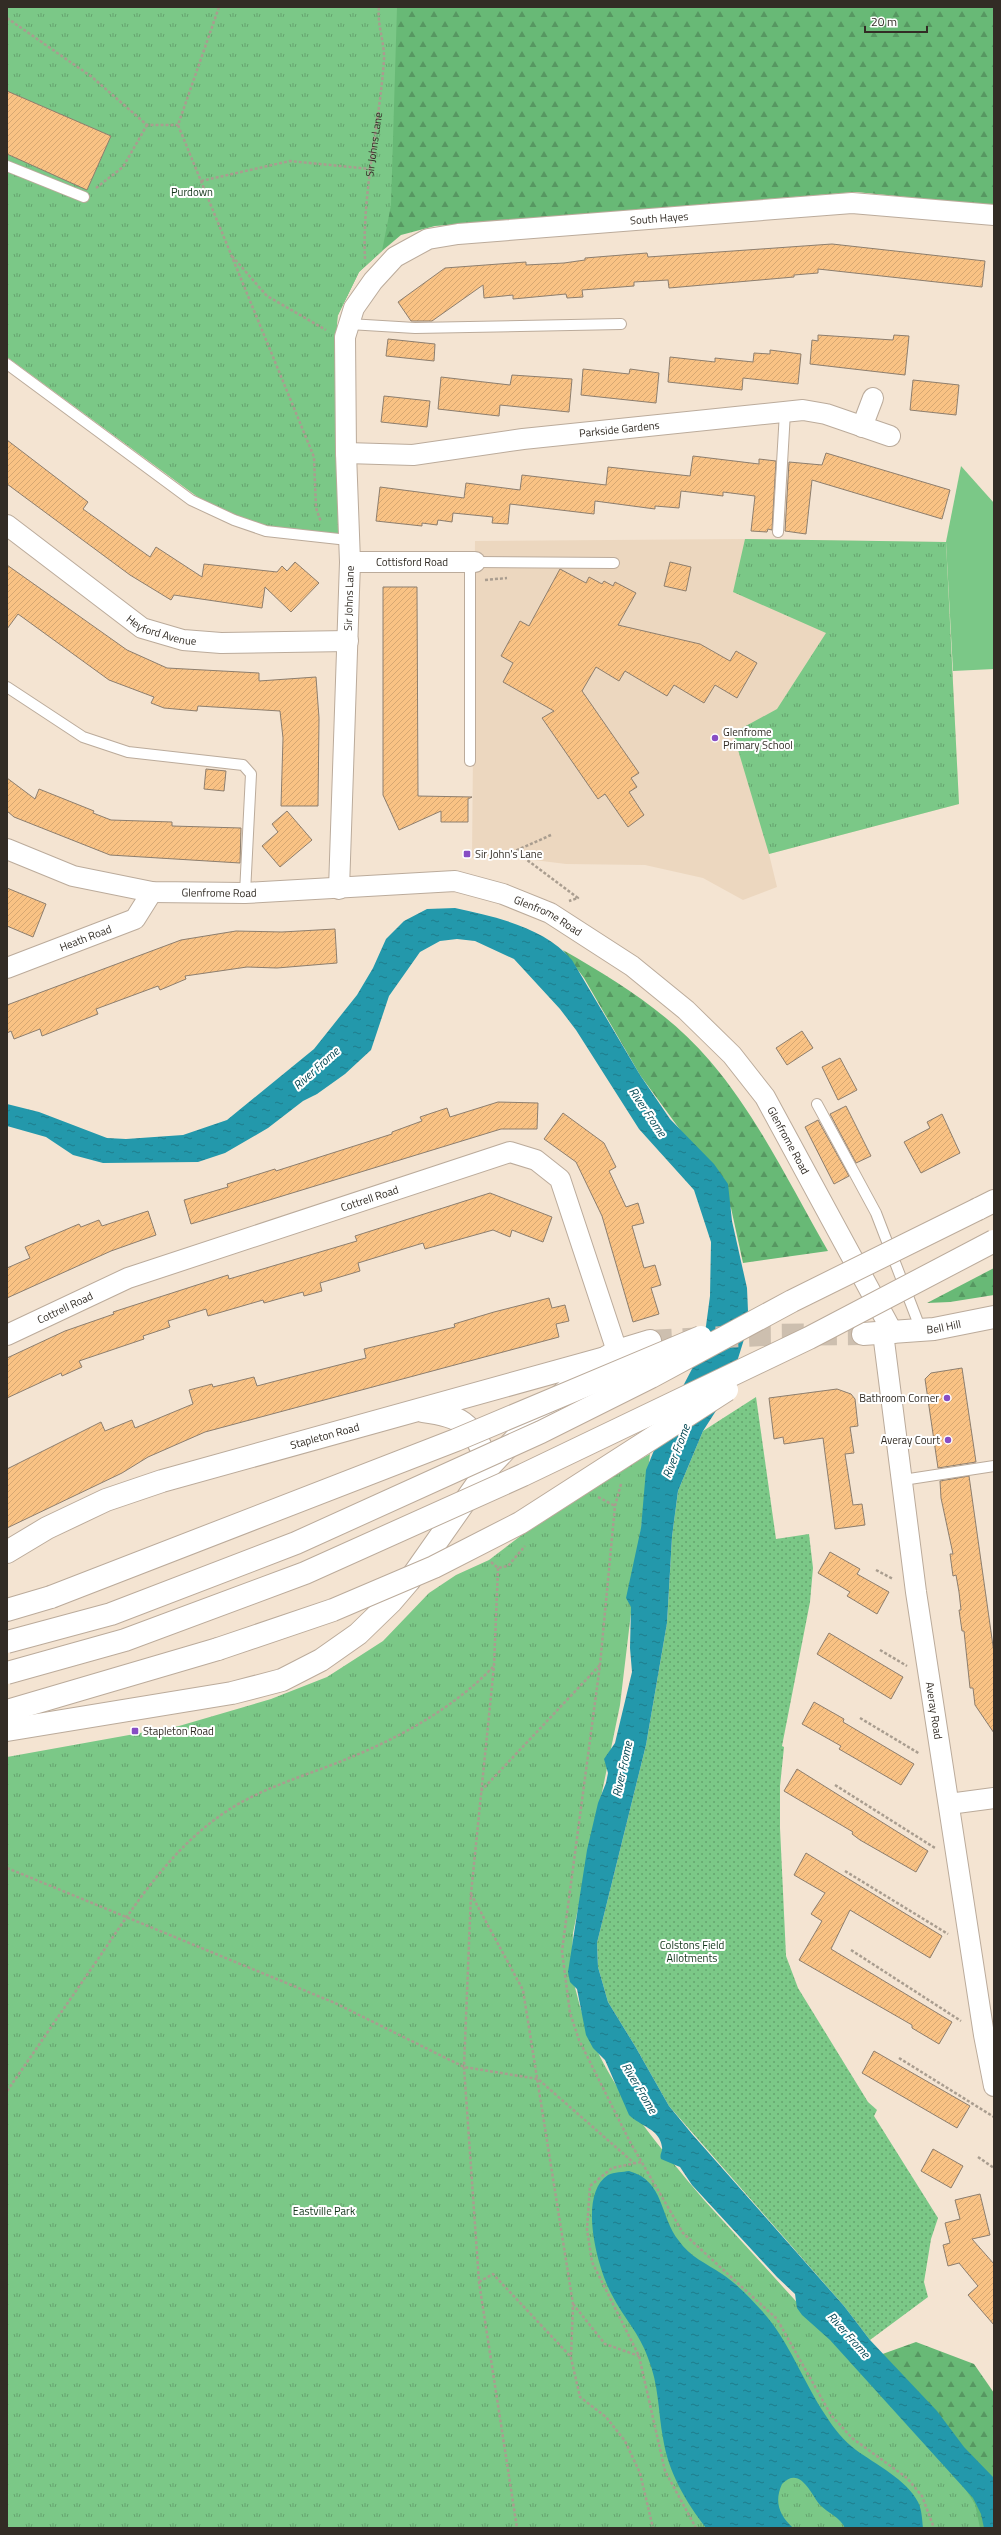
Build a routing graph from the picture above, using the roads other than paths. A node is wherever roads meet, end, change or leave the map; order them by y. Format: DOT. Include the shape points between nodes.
graph roads {
  1 [pos="7,166"];
  2 [pos="84,197"];
  3 [pos="994,215"];
  4 [pos="350,323"];
  5 [pos="621,324"];
  6 [pos="7,364"];
  7 [pos="873,398"];
  8 [pos="785,412"];
  9 [pos="862,427"];
  10 [pos="890,436"];
  11 [pos="346,453"];
  12 [pos="7,525"];
  13 [pos="778,532"];
  14 [pos="338,539"];
  15 [pos="350,562"];
  16 [pos="472,562"];
  17 [pos="614,563"];
  18 [pos="348,642"];
  19 [pos="7,687"];
  20 [pos="470,761"];
  21 [pos="7,849"];
  22 [pos="339,889"];
  23 [pos="152,892"];
  24 [pos="245,893"];
  25 [pos="7,968"];
  26 [pos="817,1104"];
  27 [pos="986,1205"];
  28 [pos="994,1241"];
  29 [pos="792,1302"];
  30 [pos="994,1317"];
  31 [pos="921,1330"];
  32 [pos="880,1334"];
  33 [pos="7,1335"];
  34 [pos="809,1338"];
  35 [pos="650,1341"];
  36 [pos="611,1355"];
  37 [pos="416,1410"];
  38 [pos="994,1466"];
  39 [pos="489,1467"];
  40 [pos="903,1480"];
  41 [pos="7,1552"];
  42 [pos="7,1610"];
  43 [pos="7,1642"];
  44 [pos="7,1673"];
  45 [pos="7,1711"];
  46 [pos="7,1730"];
  47 [pos="994,1798"];
  48 [pos="949,1804"];
  49 [pos="994,2086"];
  1 -- 2 [label="lane"];
  3 -- 4 [label="street, South Hayes" via="852,203 458,234 428,239 395,258 372,281"];
  4 -- 5 [label="lane" via="415,328"];
  4 -- 11 [label="street, Sir Johns Lane"];
  6 -- 14 [label="lane" via="191,500 234,520 266,531"];
  7 -- 9 [label="street"];
  8 -- 9 [label="street, Parkside Gardens" via="802,410 826,414"];
  8 -- 11 [label="street, Parkside Gardens" via="523,439 414,455"];
  8 -- 13 [label="lane"];
  9 -- 10 [label="street, Parkside Gardens"];
  11 -- 14 [label="street, Sir Johns Lane"];
  12 -- 18 [label="street, Heyford Avenue" via="142,628 183,640 222,643"];
  14 -- 15 [label="street, Sir Johns Lane"];
  15 -- 16 [label="street, Cottisford Road"];
  15 -- 18 [label="street, Sir Johns Lane"];
  16 -- 17 [label="lane"];
  16 -- 20 [label="lane"];
  18 -- 22 [label="street, Sir Johns Lane"];
  19 -- 24 [label="lane" via="84,737 128,752 243,765 251,774"];
  21 -- 23 [label="street, Glenfrome Road" via="73,876"];
  22 -- 24 [label="street, Glenfrome Road"];
  22 -- 32 [label="street, Glenfrome Road" via="456,881 503,894 550,913 632,966 686,1010 732,1055 765,1097"];
  23 -- 24 [label="street, Glenfrome Road"];
  23 -- 25 [label="street, Heath Road" via="135,919"];
  26 -- 31 [label="lane" via="876,1213"];
  27 -- 29 [label="main road, bridge"];
  28 -- 34 [label="main road, bridge"];
  29 -- 42 [label="main road, bridge" via="648,1358 456,1440 50,1598"];
  29 -- 43 [label="main road, bridge" via="541,1432 296,1543 111,1614"];
  30 -- 31 [label="main road, Bell Hill"];
  31 -- 32 [label="main road, Bell Hill"];
  32 -- 40 [label="street, Averay Road"];
  33 -- 36 [label="street, Cottrell Road" via="128,1278 510,1152 536,1160 560,1179"];
  34 -- 44 [label="main road, bridge" via="523,1475 305,1573 125,1640"];
  34 -- 45 [label="main road, bridge" via="520,1523 434,1567 332,1610 218,1649"];
  35 -- 36 [label="main road, Stapleton Road"];
  36 -- 37 [label="main road, Stapleton Road"];
  36 -- 39 [label="main road" via="541,1412"];
  37 -- 39 [label="main road" via="447,1414 460,1420 470,1428"];
  37 -- 41 [label="main road, Stapleton Road" via="162,1481 106,1500 47,1528"];
  38 -- 40 [label="lane"];
  39 -- 46 [label="main road" via="409,1581 391,1602 358,1634 321,1660 282,1680 232,1693"];
  40 -- 48 [label="street, Averay Road" via="916,1592"];
  47 -- 48 [label="street"];
  48 -- 49 [label="street, Averay Road"];
}
